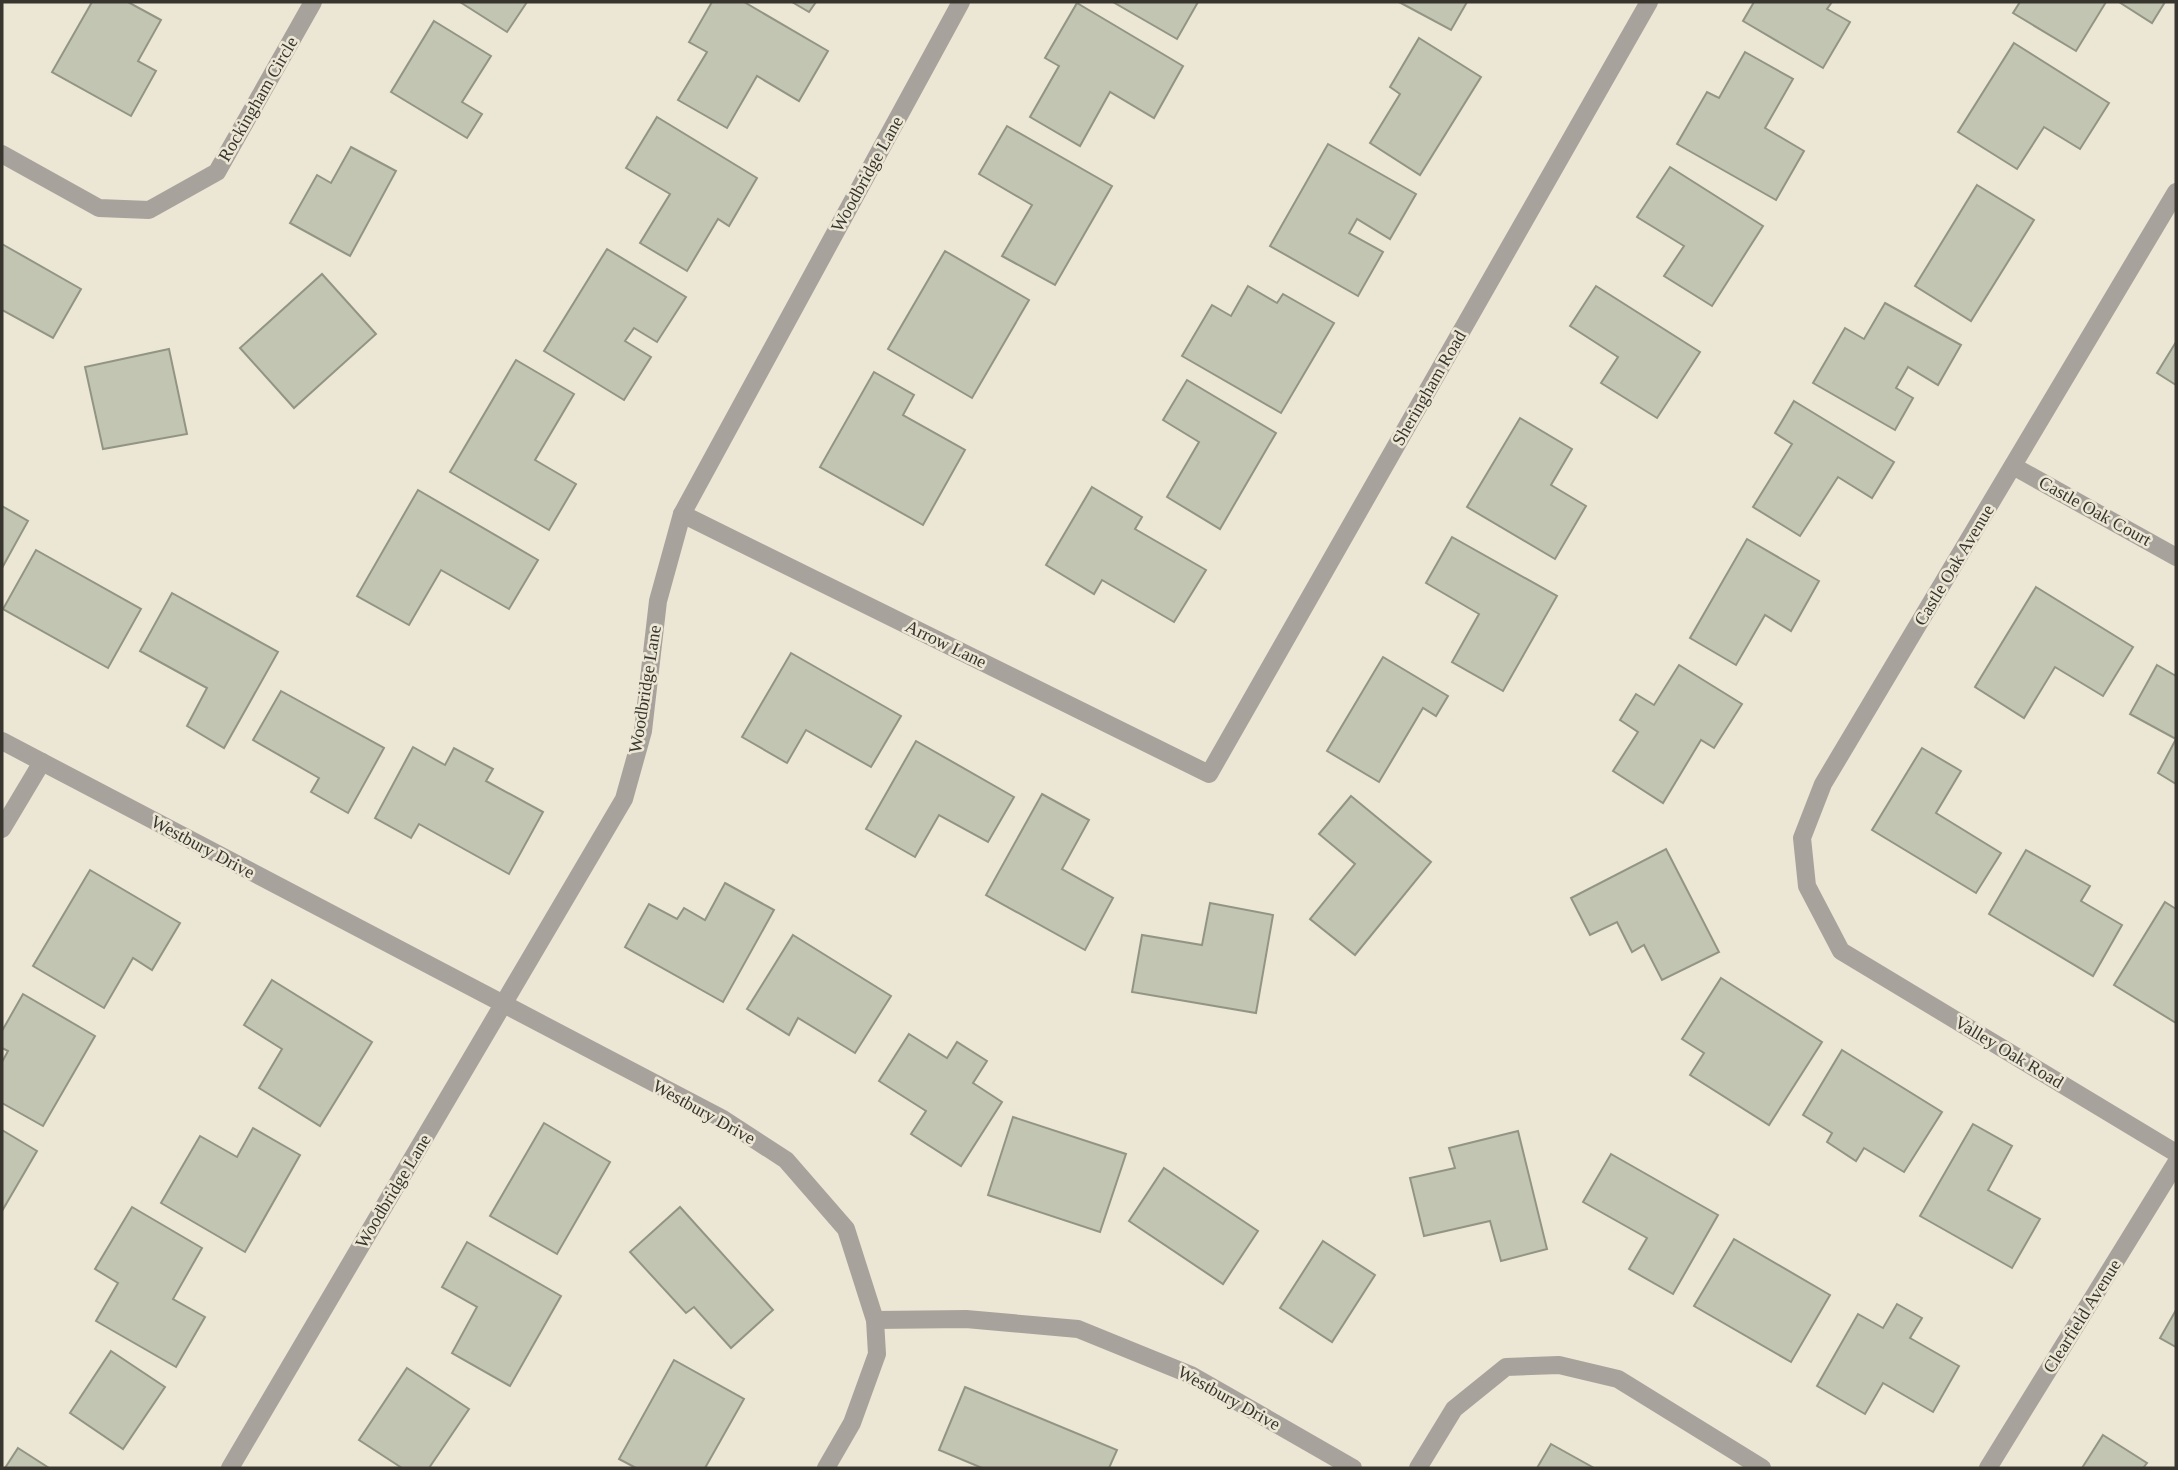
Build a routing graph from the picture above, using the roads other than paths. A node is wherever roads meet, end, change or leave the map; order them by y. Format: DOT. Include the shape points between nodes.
graph roads {
  1 [pos="313,2"];
  2 [pos="961,2"];
  3 [pos="1648,2"];
  4 [pos="2,154"];
  5 [pos="2176,192"];
  6 [pos="2013,466"];
  7 [pos="682,514"];
  8 [pos="2176,557"];
  9 [pos="2,741"];
  10 [pos="41,762"];
  11 [pos="1209,774"];
  12 [pos="2,829"];
  13 [pos="1841,951"];
  14 [pos="502,1006"];
  15 [pos="2176,1153"];
  16 [pos="2176,1163"];
  17 [pos="875,1320"];
  18 [pos="230,1468"];
  19 [pos="826,1468"];
  20 [pos="1353,1468"];
  21 [pos="1418,1468"];
  22 [pos="1762,1468"];
  23 [pos="1988,1468"];
  1 -- 4 [label="street, Rockingham Circle" via="217,172 149,210 99,208"];
  2 -- 7 [label="street, Woodbridge Lane"];
  3 -- 11 [label="street, Sheringham Road"];
  5 -- 6 [label="street, Castle Oak Avenue"];
  6 -- 8 [label="street, Castle Oak Court"];
  6 -- 13 [label="street, Castle Oak Avenue" via="1823,784 1802,838 1807,886"];
  7 -- 11 [label="street, Arrow Lane"];
  7 -- 14 [label="street, Woodbridge Lane" via="659,600 643,731 624,799"];
  9 -- 10 [label="street, Westbury Drive"];
  10 -- 12 [label="street"];
  10 -- 14 [label="street, Westbury Drive"];
  13 -- 15 [label="street, Valley Oak Road"];
  14 -- 17 [label="street, Westbury Drive" via="723,1119 786,1160 846,1229"];
  14 -- 18 [label="street, Woodbridge Lane"];
  16 -- 23 [label="street, Clearfield Avenue"];
  17 -- 19 [label="street" via="877,1354 852,1423"];
  17 -- 20 [label="street, Westbury Drive" via="966,1319 1078,1329 1191,1375"];
  21 -- 22 [label="street" via="1454,1409 1506,1367 1559,1365 1618,1379"];
}
